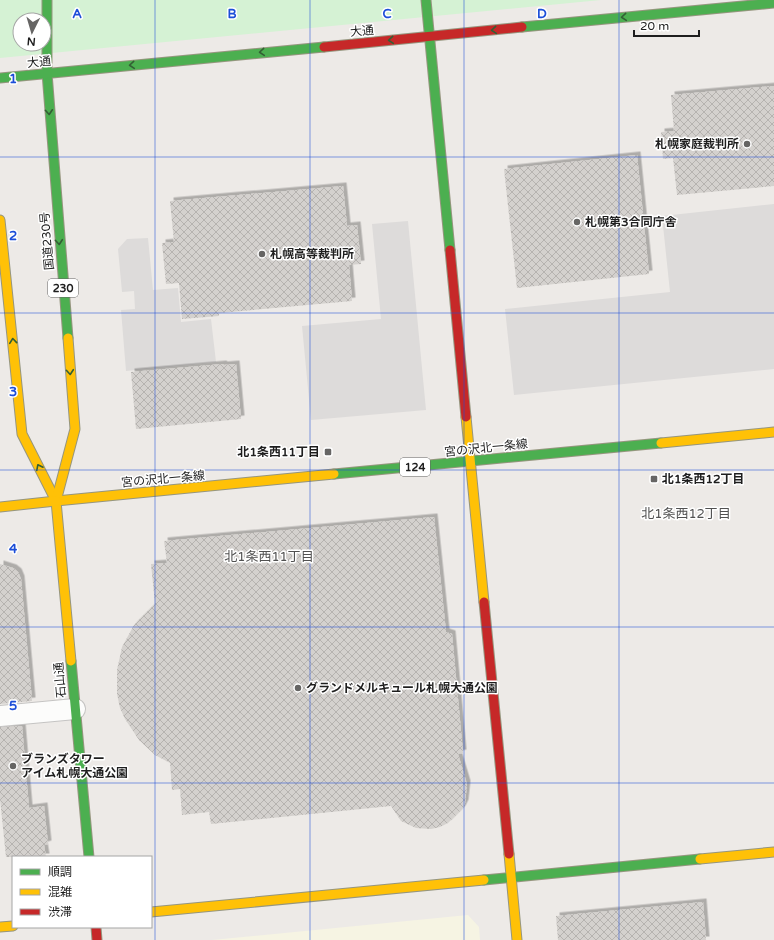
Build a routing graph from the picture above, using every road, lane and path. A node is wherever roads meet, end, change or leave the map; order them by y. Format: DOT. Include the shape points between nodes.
graph roads {
  1 [pos="47,0"];
  2 [pos="426,0"];
  3 [pos="774,3"];
  4 [pos="430,36"];
  5 [pos="47,74"];
  6 [pos="0,78"];
  7 [pos="0,220"];
  8 [pos="774,432"];
  9 [pos="471,462"];
  10 [pos="56,501"];
  11 [pos="0,507"];
  12 [pos="75,709"];
  13 [pos="0,716"];
  14 [pos="774,852"];
  15 [pos="89,856"];
  16 [pos="511,878"];
  17 [pos="152,912"];
  18 [pos="12,926"];
  19 [pos="0,927"];
  20 [pos="96,928"];
  21 [pos="97,940"];
  22 [pos="516,940"];
  1 -- 5 [label="main road, 国道230号 / 230"];
  2 -- 4 [label="main road"];
  3 -- 4 [label="main road, 大通, one-way"];
  4 -- 5 [label="main road, 大通, one-way"];
  4 -- 9 [label="main road"];
  5 -- 6 [label="main road, 大通"];
  5 -- 10 [label="main road, 国道230号 / 230, one-way" via="75,429"];
  10 -- 7 [label="main road, one-way" via="22,434"];
  8 -- 9 [label="main road, 宮の沢北一条線 / 124"];
  9 -- 10 [label="main road, 宮の沢北一条線 / 124"];
  9 -- 16 [label="main road"];
  10 -- 11 [label="main road"];
  10 -- 12 [label="main road, 石山通"];
  12 -- 13 [label="street"];
  12 -- 15 [label="main road, 石山通"];
  14 -- 16 [label="main road"];
  16 -- 17 [label="main road"];
  16 -- 22 [label="main road"];
  18 -- 19 [label="main road"];
  20 -- 21 [label="main road"];
}
